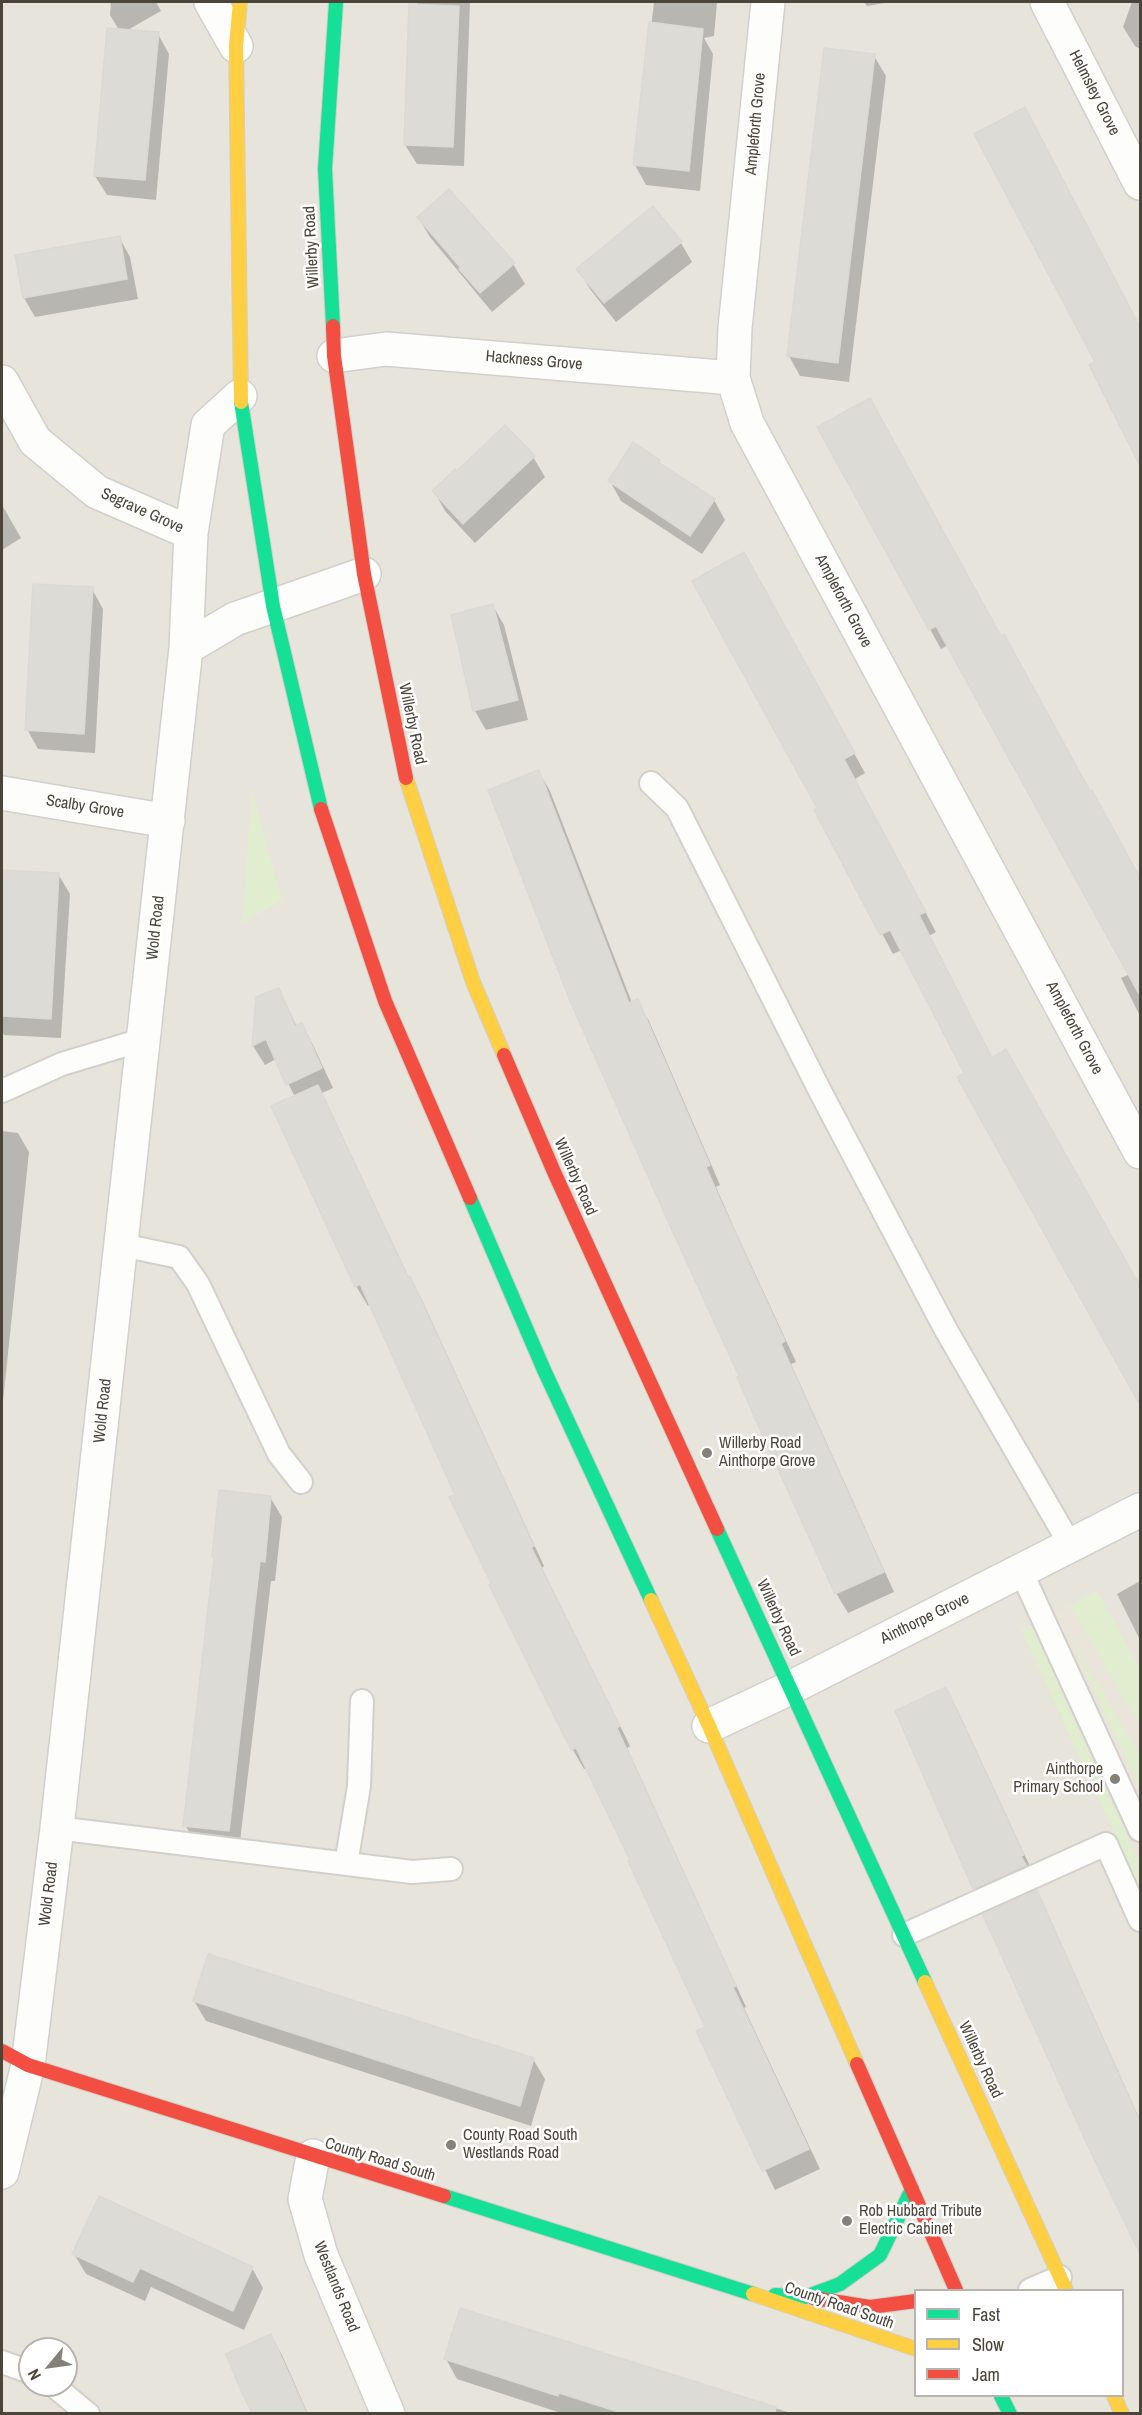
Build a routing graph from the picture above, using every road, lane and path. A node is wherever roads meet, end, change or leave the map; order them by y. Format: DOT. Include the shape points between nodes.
graph roads {
  1 [pos="211,2"];
  2 [pos="240,2"];
  3 [pos="336,2"];
  4 [pos="768,2"];
  5 [pos="1047,2"];
  6 [pos="236,46"];
  7 [pos="1140,183"];
  8 [pos="334,356"];
  9 [pos="733,378"];
  10 [pos="2,382"];
  11 [pos="240,396"];
  12 [pos="191,533"];
  13 [pos="364,574"];
  14 [pos="273,606"];
  15 [pos="186,648"];
  16 [pos="651,783"];
  17 [pos="2,793"];
  18 [pos="168,821"];
  19 [pos="145,1039"];
  20 [pos="2,1091"];
  21 [pos="1140,1152"];
  22 [pos="122,1245"];
  23 [pos="302,1482"];
  24 [pos="1140,1510"];
  25 [pos="1071,1546"];
  26 [pos="1021,1570"];
  27 [pos="792,1687"];
  28 [pos="362,1701"];
  29 [pos="709,1726"];
  30 [pos="57,1828"];
  31 [pos="1140,1830"];
  32 [pos="346,1864"];
  33 [pos="451,1869"];
  34 [pos="1140,1920"];
  35 [pos="904,1935"];
  36 [pos="15,2058"];
  37 [pos="313,2156"];
  38 [pos="2,2172"];
  39 [pos="912,2189"];
  40 [pos="1063,2284"];
  41 [pos="956,2289"];
  42 [pos="1036,2289"];
  43 [pos="752,2294"];
  44 [pos="805,2297"];
  45 [pos="914,2301"];
  46 [pos="914,2349"];
  47 [pos="2,2362"];
  48 [pos="18,2368"];
  49 [pos="67,2397"];
  50 [pos="1002,2397"];
  51 [pos="1114,2397"];
  52 [pos="88,2414"];
  53 [pos="388,2414"];
  54 [pos="1010,2414"];
  55 [pos="1122,2414"];
  1 -- 6 [label="street"];
  2 -- 6 [label="street"];
  3 -- 8 [label="street, Willerby Road" via="325,169"];
  4 -- 9 [label="street, Ampleforth Grove"];
  5 -- 7 [label="street, Helmsley Grove"];
  6 -- 11 [label="street"];
  8 -- 9 [label="street, Hackness Grove" via="386,349"];
  8 -- 13 [label="street, Willerby Road"];
  9 -- 21 [label="street, Ampleforth Grove" via="747,423"];
  10 -- 12 [label="street, Segrave Grove" via="35,441 97,492"];
  11 -- 12 [label="street, Wold Road" via="208,425"];
  11 -- 14 [label="street"];
  12 -- 15 [label="street, Wold Road"];
  13 -- 14 [label="street"];
  13 -- 27 [label="street, Willerby Road" via="407,782 473,982 554,1172"];
  14 -- 15 [label="street" via="235,619"];
  14 -- 29 [label="street" via="319,801 385,1001 544,1370"];
  15 -- 18 [label="street, Wold Road"];
  16 -- 25 [label="lane" via="677,808 941,1320"];
  17 -- 18 [label="street, Scalby Grove"];
  18 -- 19 [label="street, Wold Road"];
  19 -- 20 [label="lane" via="62,1064"];
  19 -- 22 [label="street, Wold Road"];
  22 -- 23 [label="lane" via="179,1257 198,1284 279,1454"];
  22 -- 30 [label="street, Wold Road"];
  24 -- 25 [label="street, Ainthorpe Grove"];
  25 -- 26 [label="street, Ainthorpe Grove"];
  26 -- 27 [label="street, Ainthorpe Grove"];
  26 -- 31 [label="lane"];
  27 -- 29 [label="street, Ainthorpe Grove"];
  27 -- 35 [label="street, Willerby Road"];
  28 -- 32 [label="lane" via="359,1786"];
  29 -- 39 [label="street"];
  30 -- 32 [label="lane"];
  30 -- 36 [label="street, Wold Road"];
  32 -- 33 [label="lane" via="412,1872"];
  34 -- 35 [label="lane" via="1106,1844"];
  35 -- 40 [label="street, Willerby Road"];
  36 -- 37 [label="street, County Road South"];
  36 -- 38 [label="street, Wold Road"];
  37 -- 43 [label="street, County Road South"];
  37 -- 53 [label="street, Westlands Road" via="305,2199 321,2254"];
  39 -- 41 [label="street"];
  39 -- 44 [label="street, County Road South" via="880,2255 840,2284"];
  40 -- 42 [label="lane"];
  43 -- 44 [label="street, County Road South"];
  43 -- 46 [label="street, County Road South"];
  44 -- 45 [label="street, County Road South" via="870,2307"];
  47 -- 48 [label="lane"];
  49 -- 52 [label="lane"];
  50 -- 54 [label="street"];
  51 -- 55 [label="street"];
}
